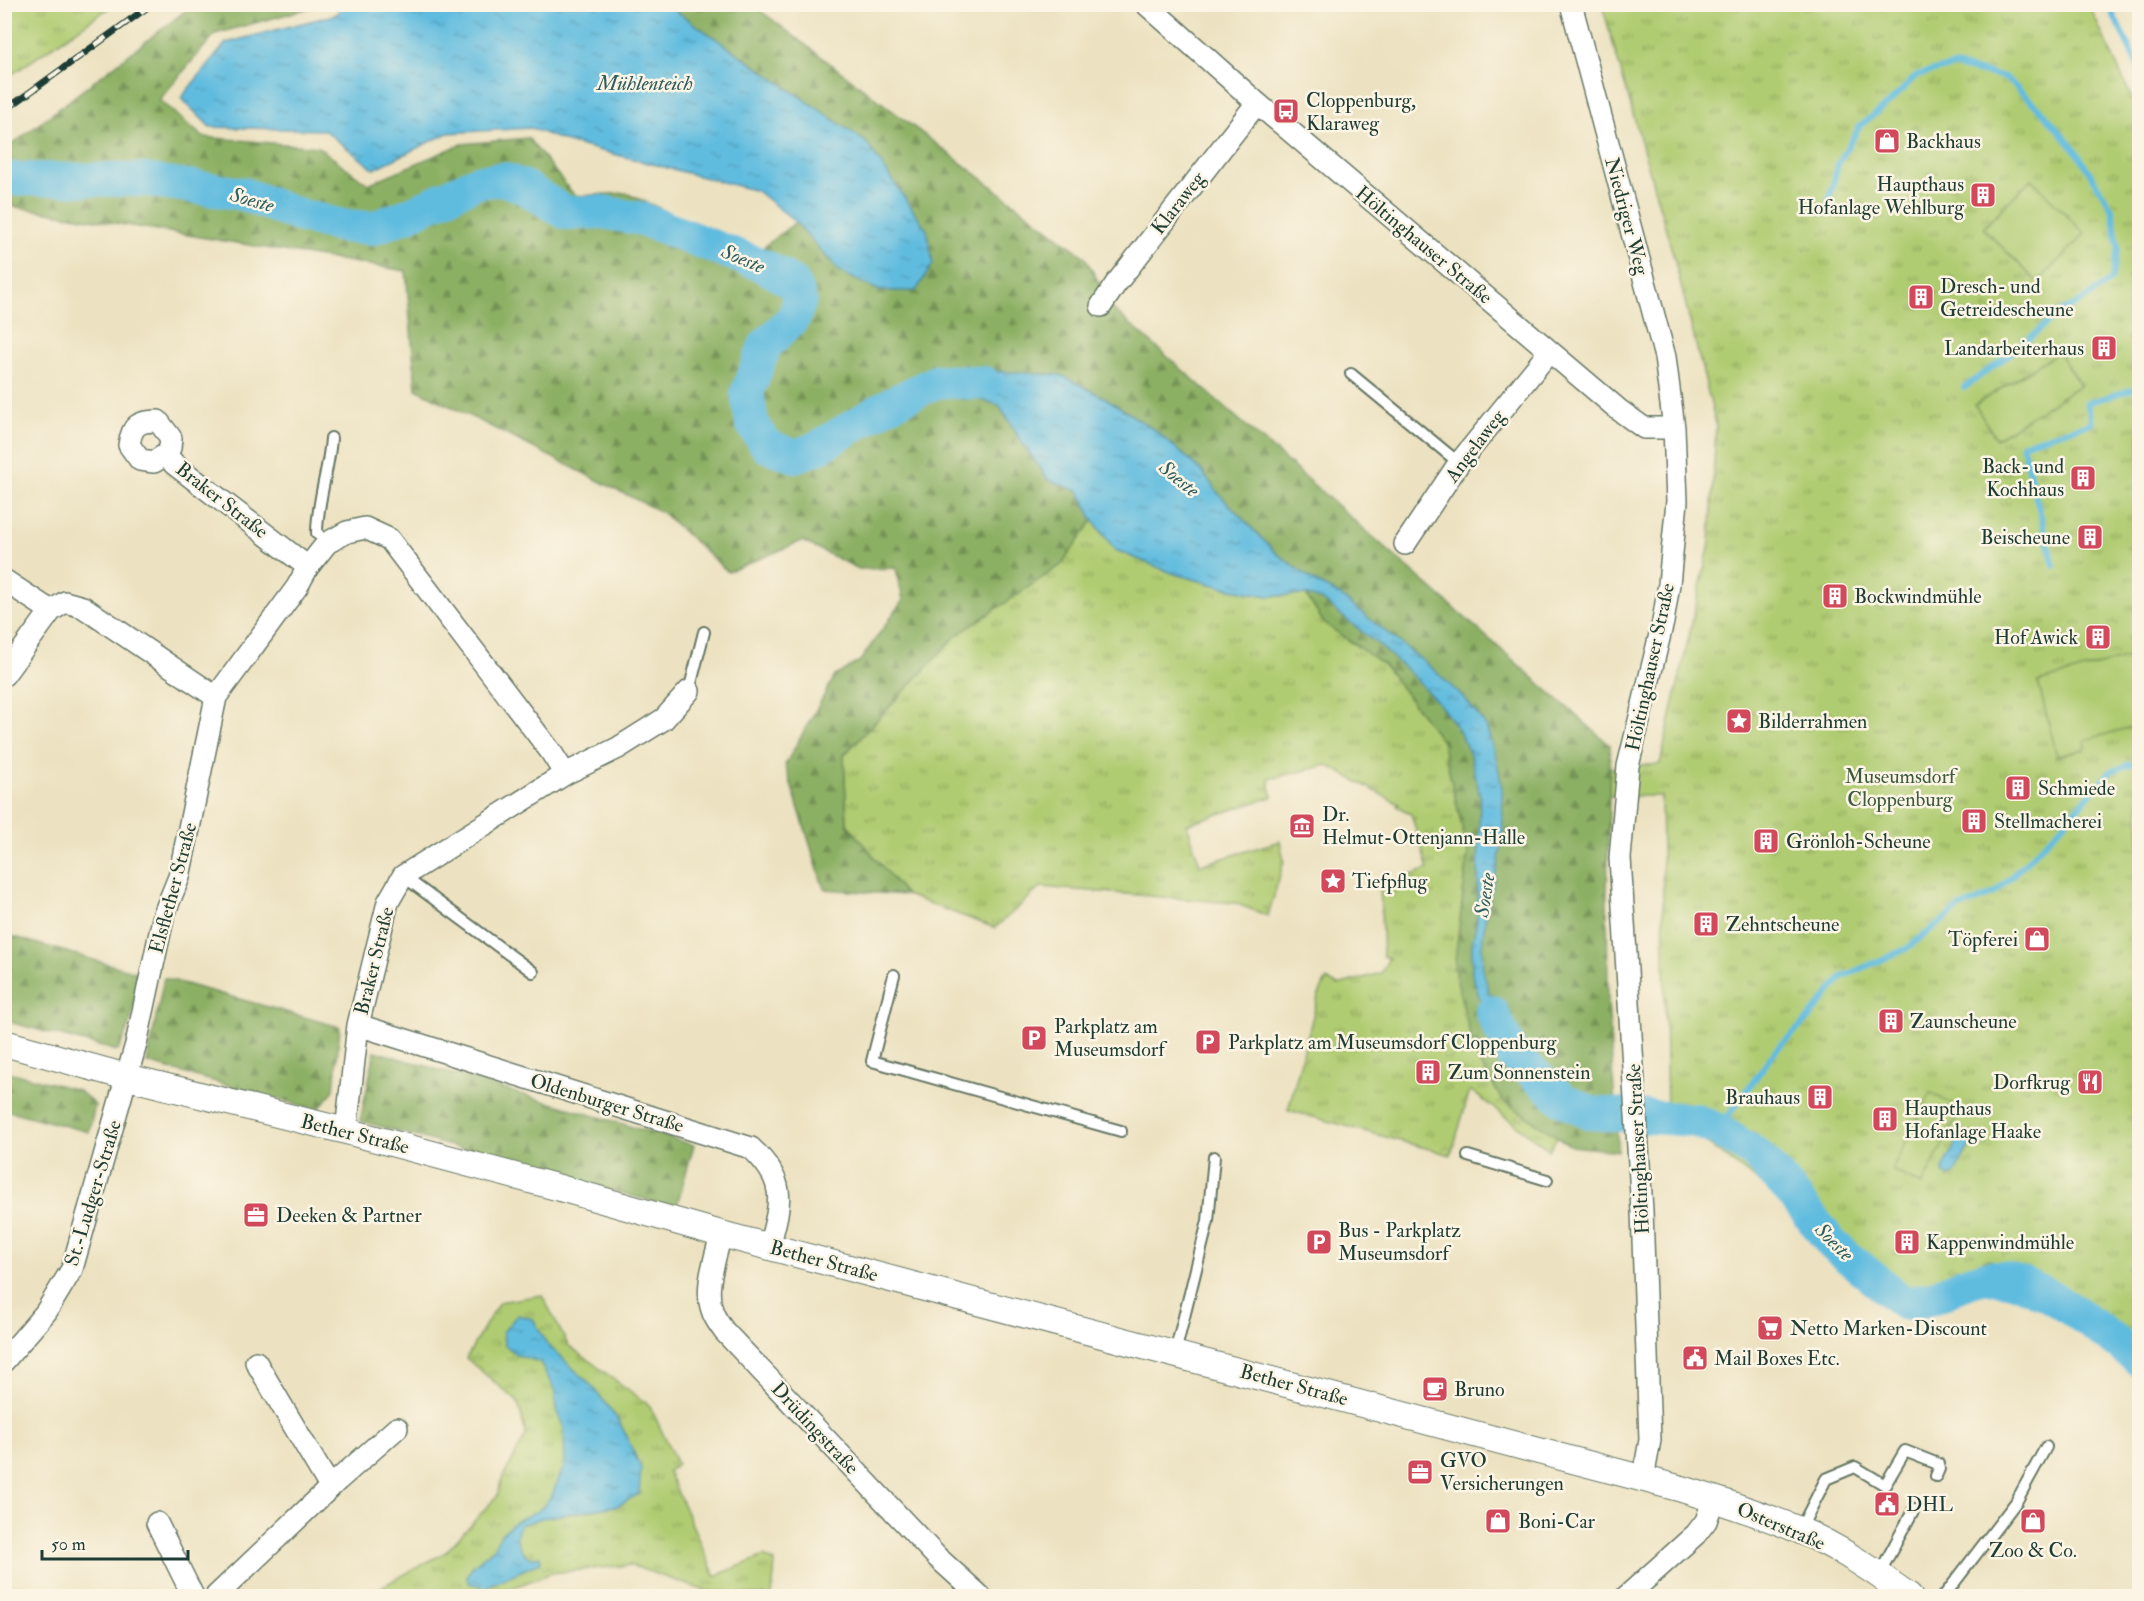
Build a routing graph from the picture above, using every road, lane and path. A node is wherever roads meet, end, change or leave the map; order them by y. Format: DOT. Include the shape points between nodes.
graph roads {
  1 [pos="1146,4"];
  2 [pos="1571,4"];
  3 [pos="1257,103"];
  4 [pos="1101,306"];
  5 [pos="1549,352"];
  6 [pos="1351,374"];
  7 [pos="1674,428"];
  8 [pos="331,438"];
  9 [pos="166,454"];
  10 [pos="1459,464"];
  11 [pos="327,543"];
  12 [pos="1405,544"];
  13 [pos="308,567"];
  14 [pos="4,580"];
  15 [pos="51,611"];
  16 [pos="704,632"];
  17 [pos="4,675"];
  18 [pos="689,691"];
  19 [pos="216,697"];
  20 [pos="565,774"];
  21 [pos="403,876"];
  22 [pos="533,972"];
  23 [pos="894,975"];
  24 [pos="358,1025"];
  25 [pos="4,1043"];
  26 [pos="127,1077"];
  27 [pos="345,1131"];
  28 [pos="1121,1131"];
  29 [pos="1468,1156"];
  30 [pos="1214,1157"];
  31 [pos="1547,1180"];
  32 [pos="721,1234"];
  33 [pos="769,1247"];
  34 [pos="1174,1353"];
  35 [pos="4,1361"];
  36 [pos="256,1362"];
  37 [pos="397,1428"];
  38 [pos="2046,1448"];
  39 [pos="1936,1476"];
  40 [pos="1643,1479"];
  41 [pos="330,1487"];
  42 [pos="1714,1498"];
  43 [pos="1914,1509"];
  44 [pos="157,1523"];
  45 [pos="1800,1530"];
  46 [pos="1879,1575"];
  47 [pos="193,1596"];
  48 [pos="216,1596"];
  49 [pos="980,1596"];
  50 [pos="1627,1596"];
  51 [pos="1909,1596"];
  52 [pos="1944,1596"];
  1 -- 3 [label="street, Höltinghauser Straße"];
  2 -- 7 [label="street, Niedriger Weg" via="1665,357"];
  3 -- 4 [label="street, Klaraweg"];
  3 -- 5 [label="street, Höltinghauser Straße"];
  5 -- 7 [label="street, Höltinghauser Straße" via="1644,428"];
  5 -- 10 [label="street, Angelaweg"];
  6 -- 10 [label="lane"];
  7 -- 40 [label="street, Höltinghauser Straße" via="1677,501 1670,573 1663,622 1628,766 1620,858 1636,1103 1650,1440"];
  8 -- 11 [label="lane" via="330,461 317,515 317,533"];
  9 -- 13 [label="street, Braker Straße"];
  10 -- 12 [label="street, Angelaweg"];
  11 -- 13 [label="street"];
  11 -- 20 [label="street" via="365,528 389,539"];
  13 -- 19 [label="street, Elsflether Straße"];
  14 -- 15 [label="street"];
  15 -- 17 [label="street"];
  15 -- 19 [label="street" via="64,602 83,607"];
  16 -- 18 [label="lane"];
  18 -- 20 [label="street, Braker Straße" via="664,719 618,748"];
  19 -- 26 [label="street, Elsflether Straße" via="179,877 164,914"];
  20 -- 21 [label="street, Braker Straße"];
  21 -- 22 [label="lane"];
  21 -- 24 [label="street, Braker Straße" via="388,902"];
  23 -- 28 [label="lane" via="872,1061"];
  24 -- 27 [label="street, Braker Straße"];
  24 -- 33 [label="street, Oldenburger Straße" via="751,1148 777,1180 779,1205"];
  25 -- 26 [label="street, Bether Straße"];
  26 -- 27 [label="street, Bether Straße"];
  26 -- 35 [label="street, St.-Ludger-Straße" via="72,1269 46,1312"];
  27 -- 32 [label="street, Bether Straße"];
  29 -- 31 [label="lane"];
  30 -- 34 [label="lane" via="1208,1221"];
  32 -- 33 [label="street, Bether Straße"];
  32 -- 49 [label="street, Drüdingstraße" via="709,1299 712,1313 724,1331 937,1557"];
  33 -- 34 [label="street, Bether Straße"];
  34 -- 40 [label="street, Bether Straße"];
  36 -- 41 [label="street"];
  37 -- 41 [label="street"];
  38 -- 52 [label="lane" via="2016,1502"];
  39 -- 45 [label="lane" via="1938,1464 1905,1451 1885,1485 1855,1467 1826,1479"];
  40 -- 42 [label="street, Osterstraße"];
  41 -- 48 [label="street"];
  42 -- 45 [label="street, Osterstraße"];
  42 -- 50 [label="street" via="1706,1521 1696,1534"];
  43 -- 46 [label="lane"];
  44 -- 47 [label="street"];
  45 -- 46 [label="street, Osterstraße"];
  46 -- 51 [label="street, Osterstraße"];
}
